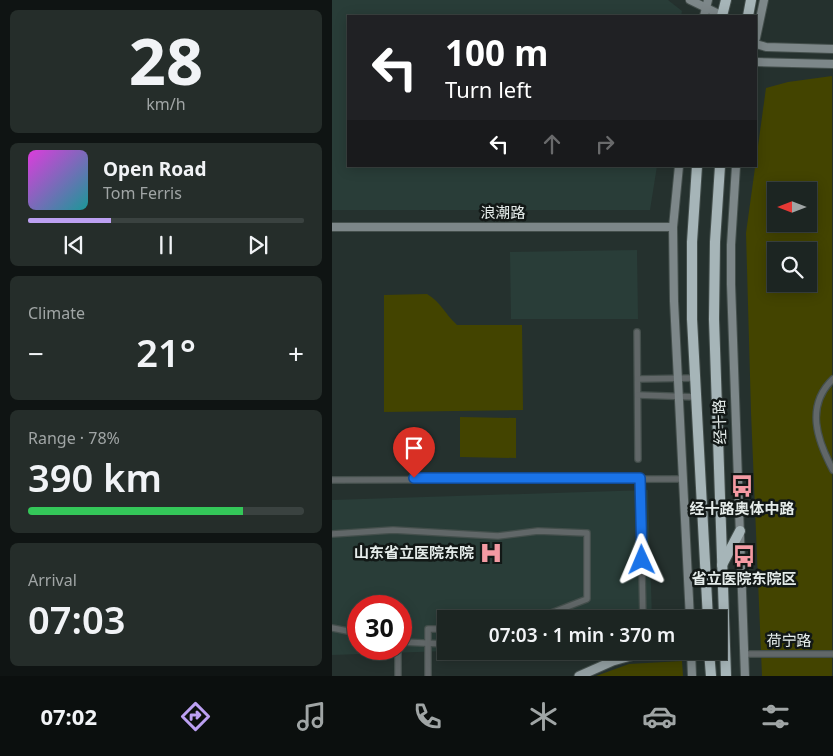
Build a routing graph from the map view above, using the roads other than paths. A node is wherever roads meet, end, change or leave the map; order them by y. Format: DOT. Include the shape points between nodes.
graph roads {
  1 [pos="690,0"];
  2 [pos="708,0"];
  3 [pos="726,0"];
  4 [pos="751,0"];
  5 [pos="764,0"];
  6 [pos="707,14"];
  7 [pos="722,15"];
  8 [pos="748,15"];
  9 [pos="757,33"];
  10 [pos="757,44"];
  11 [pos="832,48"];
  12 [pos="757,62"];
  13 [pos="832,64"];
  14 [pos="679,167"];
  15 [pos="697,167"];
  16 [pos="720,167"];
  17 [pos="736,167"];
  18 [pos="332,227"];
  19 [pos="673,227"];
  20 [pos="638,332"];
  21 [pos="695,378"];
  22 [pos="638,379"];
  23 [pos="678,379"];
  24 [pos="832,379"];
  25 [pos="638,395"];
  26 [pos="679,396"];
  27 [pos="696,397"];
  28 [pos="638,459"];
  29 [pos="832,470"];
  30 [pos="640,478"];
  31 [pos="683,479"];
  32 [pos="332,480"];
  33 [pos="740,532"];
  34 [pos="332,534"];
  35 [pos="722,566"];
  36 [pos="559,610"];
  37 [pos="643,610"];
  38 [pos="690,610"];
  39 [pos="708,610"];
  40 [pos="721,610"];
  41 [pos="332,628"];
  42 [pos="437,629"];
  43 [pos="347,631"];
  44 [pos="412,643"];
  45 [pos="428,644"];
  46 [pos="437,644"];
  47 [pos="744,654"];
  48 [pos="832,654"];
  49 [pos="398,660"];
  50 [pos="617,660"];
  51 [pos="691,660"];
  52 [pos="710,660"];
  53 [pos="723,660"];
  54 [pos="398,676"];
  55 [pos="428,676"];
  56 [pos="579,676"];
  57 [pos="692,676"];
  58 [pos="711,676"];
  59 [pos="726,676"];
  60 [pos="745,676"];
  1 -- 6 [label="main road"];
  2 -- 6 [label="main road"];
  3 -- 7 [label="highway"];
  4 -- 8 [label="highway"];
  5 -- 9 [label="main road"];
  10 -- 11 [label="main road"];
  12 -- 13 [label="main road"];
  14 -- 19 [label="main road"];
  15 -- 21 [label="highway, 经十路" via="692,242"];
  16 -- 35 [label="highway, 经十路" via="714,319"];
  17 -- 33 [label="main road, 经十路" via="731,284"];
  18 -- 19 [label="main road, 浪潮路"];
  19 -- 23 [label="main road"];
  20 -- 22 [label="street"];
  21 -- 23 [label="street"];
  21 -- 27 [label="highway, 经十路"];
  22 -- 23 [label="street"];
  22 -- 25 [label="street"];
  23 -- 26 [label="main road"];
  24 -- 29 [label="street" via="824,387 816,408 820,446"];
  25 -- 26 [label="street"];
  25 -- 28 [label="street"];
  26 -- 27 [label="street"];
  26 -- 31 [label="main road"];
  27 -- 39 [label="highway, 经十路"];
  30 -- 31 [label="street"];
  30 -- 32 [label="street"];
  30 -- 37 [label="street"];
  31 -- 38 [label="main road"];
  33 -- 35 [label="highway"];
  33 -- 47 [label="main road, 经十路"];
  34 -- 36 [label="street" via="393,530 498,536 538,530 587,533 587,599"];
  35 -- 40 [label="highway, 经十路"];
  41 -- 43 [label="street"];
  42 -- 45 [label="street" via="428,629"];
  44 -- 45 [label="street"];
  45 -- 46 [label="street"];
  45 -- 55 [label="street"];
  47 -- 48 [label="street, 荷宁路"];
  47 -- 60 [label="main road, 经十路"];
  49 -- 54 [label="street"];
  50 -- 56 [label="main road"];
  51 -- 57 [label="main road"];
  52 -- 58 [label="highway"];
  53 -- 59 [label="highway, 经十路"];
}
